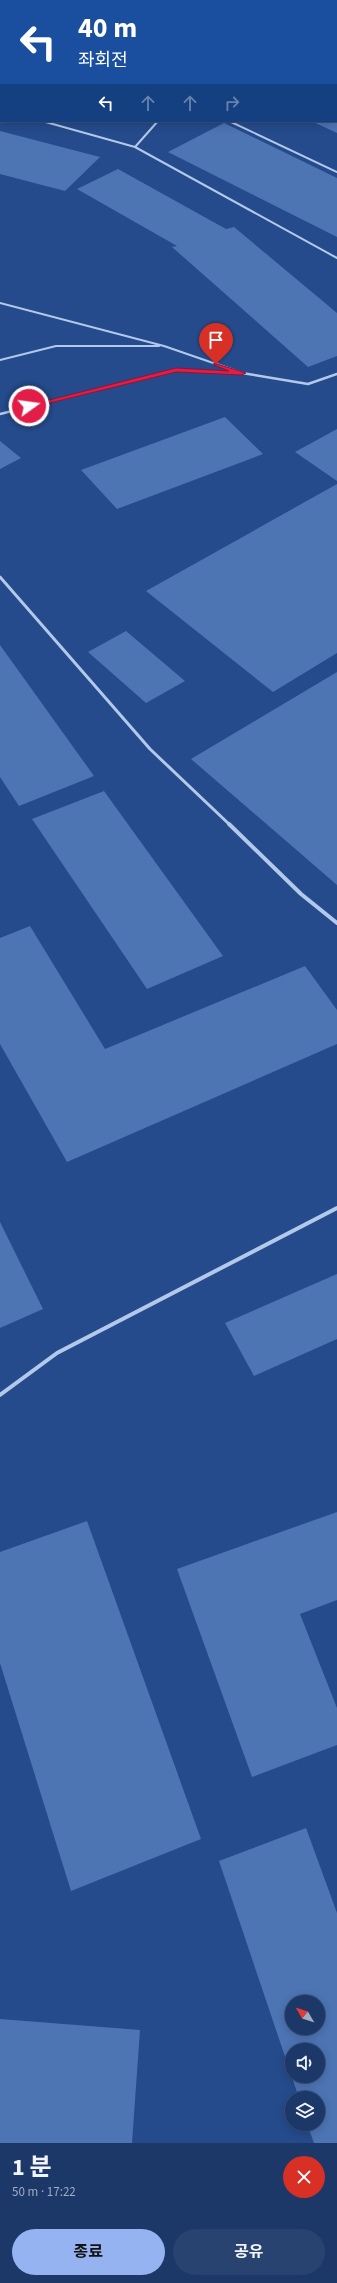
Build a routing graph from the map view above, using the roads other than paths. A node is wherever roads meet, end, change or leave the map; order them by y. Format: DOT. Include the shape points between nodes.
graph roads {
  1 [pos="46,122"];
  2 [pos="157,122"];
  3 [pos="230,122"];
  4 [pos="135,147"];
  5 [pos="337,172"];
  6 [pos="337,258"];
  7 [pos="0,303"];
  8 [pos="164,346"];
  9 [pos="0,360"];
  10 [pos="242,373"];
  11 [pos="337,374"];
  12 [pos="0,414"];
  13 [pos="0,577"];
  14 [pos="337,923"];
  15 [pos="337,1208"];
  16 [pos="0,1395"];
  1 -- 4 [label="lane"];
  2 -- 4 [label="lane"];
  3 -- 5 [label="lane"];
  4 -- 6 [label="lane"];
  7 -- 8 [label="lane"];
  8 -- 9 [label="lane" via="56,346"];
  8 -- 10 [label="lane"];
  10 -- 11 [label="lane" via="308,384"];
  10 -- 12 [label="lane" via="176,370"];
  13 -- 14 [label="street" via="150,749 301,894"];
  15 -- 16 [label="street" via="57,1353"];
}
